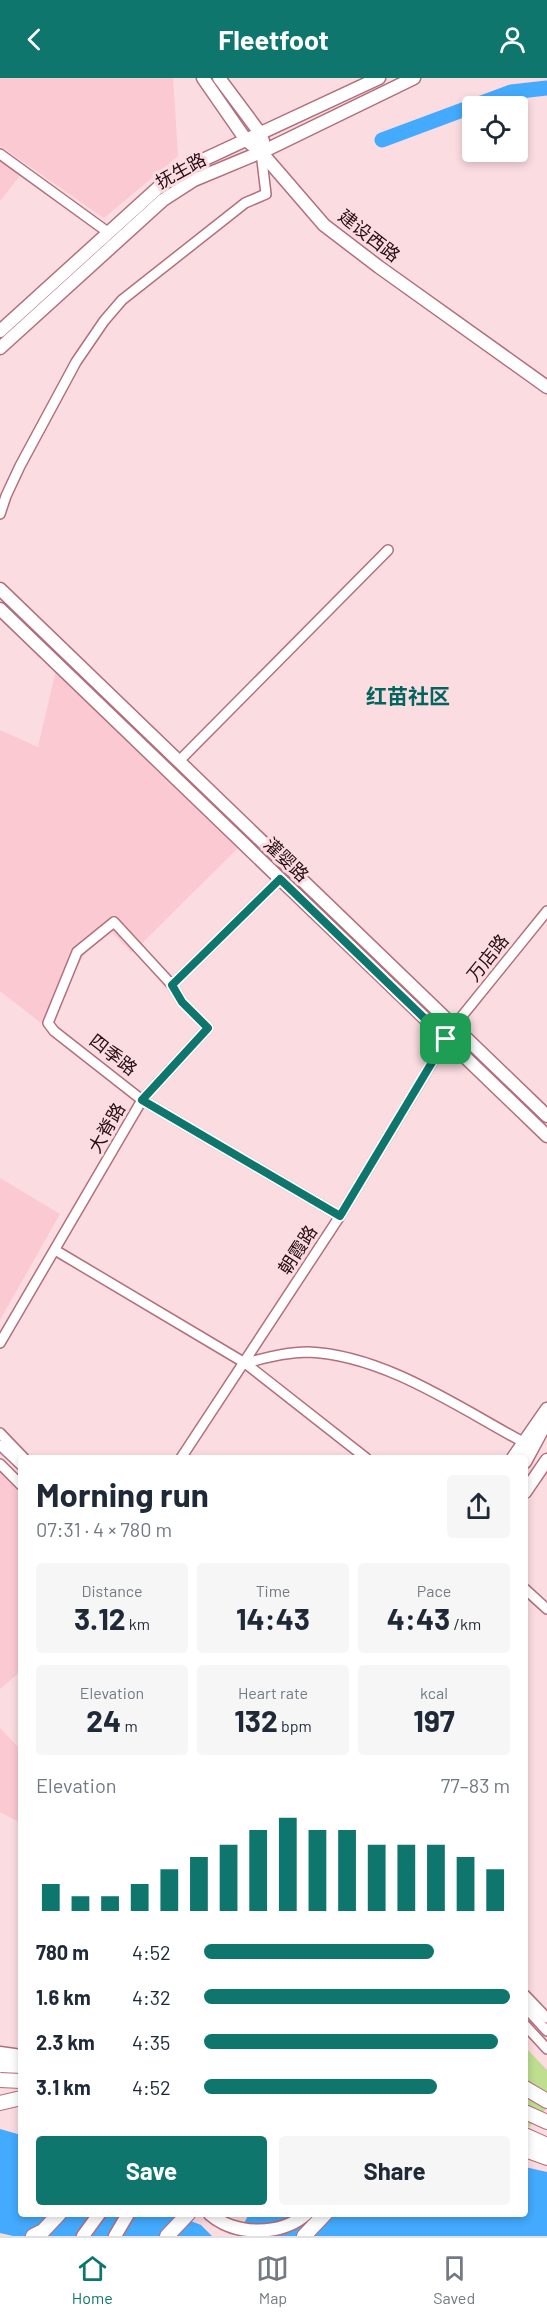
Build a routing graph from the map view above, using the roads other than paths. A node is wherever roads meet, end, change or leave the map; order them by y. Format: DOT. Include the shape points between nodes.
graph roads {
  1 [pos="203,78"];
  2 [pos="219,78"];
  3 [pos="379,78"];
  4 [pos="414,78"];
  5 [pos="260,133"];
  6 [pos="246,140"];
  7 [pos="263,151"];
  8 [pos="0,154"];
  9 [pos="108,232"];
  10 [pos="0,331"];
  11 [pos="0,348"];
  12 [pos="547,381"];
  13 [pos="547,387"];
  14 [pos="0,514"];
  15 [pos="388,550"];
  16 [pos="0,590"];
  17 [pos="0,609"];
  18 [pos="179,761"];
  19 [pos="280,879"];
  20 [pos="547,911"];
  21 [pos="172,985"];
  22 [pos="454,1026"];
  23 [pos="446,1039"];
  24 [pos="142,1100"];
  25 [pos="547,1116"];
  26 [pos="547,1137"];
  27 [pos="340,1216"];
  28 [pos="55,1250"];
  29 [pos="0,1343"];
  30 [pos="245,1363"];
  31 [pos="547,1409"];
  32 [pos="547,1421"];
  33 [pos="0,1433"];
  34 [pos="547,1439"];
  35 [pos="0,1444"];
  36 [pos="531,1448"];
  37 [pos="21,1455"];
  38 [pos="183,1455"];
  39 [pos="362,1455"];
  40 [pos="518,1455"];
  41 [pos="528,1455"];
  42 [pos="0,1458"];
  43 [pos="528,1458"];
  44 [pos="547,1460"];
  45 [pos="18,1462"];
  46 [pos="0,1464"];
  47 [pos="18,1475"];
  48 [pos="18,1482"];
  49 [pos="528,1488"];
  50 [pos="528,1592"];
  51 [pos="547,1609"];
  52 [pos="528,1998"];
  53 [pos="528,2010"];
  54 [pos="547,2018"];
  55 [pos="528,2028"];
  56 [pos="547,2031"];
  57 [pos="547,2049"];
  58 [pos="0,2052"];
  59 [pos="18,2055"];
  60 [pos="0,2060"];
  61 [pos="18,2063"];
  62 [pos="0,2071"];
  63 [pos="18,2074"];
  64 [pos="18,2076"];
  65 [pos="0,2080"];
  66 [pos="18,2081"];
  67 [pos="0,2085"];
  68 [pos="528,2090"];
  69 [pos="18,2099"];
  70 [pos="547,2101"];
  71 [pos="0,2103"];
  72 [pos="528,2113"];
  73 [pos="528,2122"];
  74 [pos="547,2122"];
  75 [pos="547,2130"];
  76 [pos="528,2136"];
  77 [pos="547,2145"];
  78 [pos="528,2151"];
  79 [pos="547,2158"];
  80 [pos="56,2217"];
  81 [pos="97,2217"];
  82 [pos="126,2217"];
  83 [pos="185,2217"];
  84 [pos="214,2217"];
  85 [pos="301,2217"];
  86 [pos="323,2217"];
  87 [pos="33,2236"];
  88 [pos="83,2236"];
  89 [pos="115,2236"];
  90 [pos="167,2236"];
  91 [pos="304,2236"];
  1 -- 6 [label="main road, 建设西路"];
  2 -- 5 [label="main road, 建设西路"];
  3 -- 5 [label="main road, 抚生路"];
  4 -- 7 [label="main road, 抚生路"];
  5 -- 6 [label="main road, 抚生路"];
  5 -- 7 [label="main road, 建设西路"];
  6 -- 7 [label="main road, 建设西路"];
  6 -- 9 [label="main road, 抚生路" via="192,165 160,186"];
  7 -- 11 [label="main road, 抚生路" via="195,180 163,200"];
  7 -- 12 [label="main road, 建设西路" via="328,220"];
  7 -- 13 [label="main road, 建设西路" via="324,225"];
  7 -- 14 [label="street" via="266,194 245,203 122,300 76,362 20,466"];
  8 -- 9 [label="street"];
  9 -- 10 [label="main road, 抚生路"];
  15 -- 18 [label="street"];
  16 -- 18 [label="main road, 灌婴路"];
  17 -- 19 [label="main road, 灌婴路"];
  18 -- 22 [label="main road, 灌婴路"];
  19 -- 21 [label="street"];
  19 -- 23 [label="main road, 灌婴路"];
  20 -- 22 [label="street, 万店路"];
  21 -- 24 [label="street, 大脊路" via="182,1002 208,1028"];
  21 -- 24 [label="street, 四季路" via="114,922 77,952 48,1023"];
  22 -- 23 [label="street, 朝霞路"];
  22 -- 25 [label="main road, 灌婴路"];
  23 -- 26 [label="main road, 灌婴路"];
  23 -- 27 [label="street, 朝霞路"];
  24 -- 27 [label="street, 四季路"];
  24 -- 28 [label="street, 大脊路"];
  27 -- 30 [label="street, 朝霞路"];
  28 -- 29 [label="street, 大脊路"];
  28 -- 30 [label="street"];
  30 -- 36 [label="street" via="306,1352 357,1360 451,1401"];
  30 -- 38 [label="street, 朝霞路"];
  30 -- 39 [label="street"];
  31 -- 36 [label="main road"];
  32 -- 36 [label="main road"];
  33 -- 37 [label="street"];
  34 -- 36 [label="main road"];
  35 -- 45 [label="street"];
  36 -- 40 [label="main road"];
  36 -- 41 [label="main road"];
  36 -- 43 [label="main road"];
  42 -- 47 [label="street"];
  44 -- 49 [label="main road"];
  46 -- 48 [label="street"];
  50 -- 51 [label="street"];
  52 -- 54 [label="street"];
  53 -- 56 [label="street"];
  55 -- 57 [label="street"];
  58 -- 59 [label="main road"];
  60 -- 61 [label="highway"];
  62 -- 63 [label="highway"];
  64 -- 67 [label="main road"];
  65 -- 66 [label="highway, bridge"];
  68 -- 70 [label="highway"];
  69 -- 71 [label="highway"];
  72 -- 74 [label="highway"];
  73 -- 75 [label="highway"];
  76 -- 77 [label="highway"];
  78 -- 79 [label="highway"];
  80 -- 87 [label="highway"];
  81 -- 88 [label="main road"];
  82 -- 89 [label="main road"];
  83 -- 90 [label="highway"];
  84 -- 85 [label="main road" via="231,2228 264,2235"];
  86 -- 91 [label="highway"];
}
